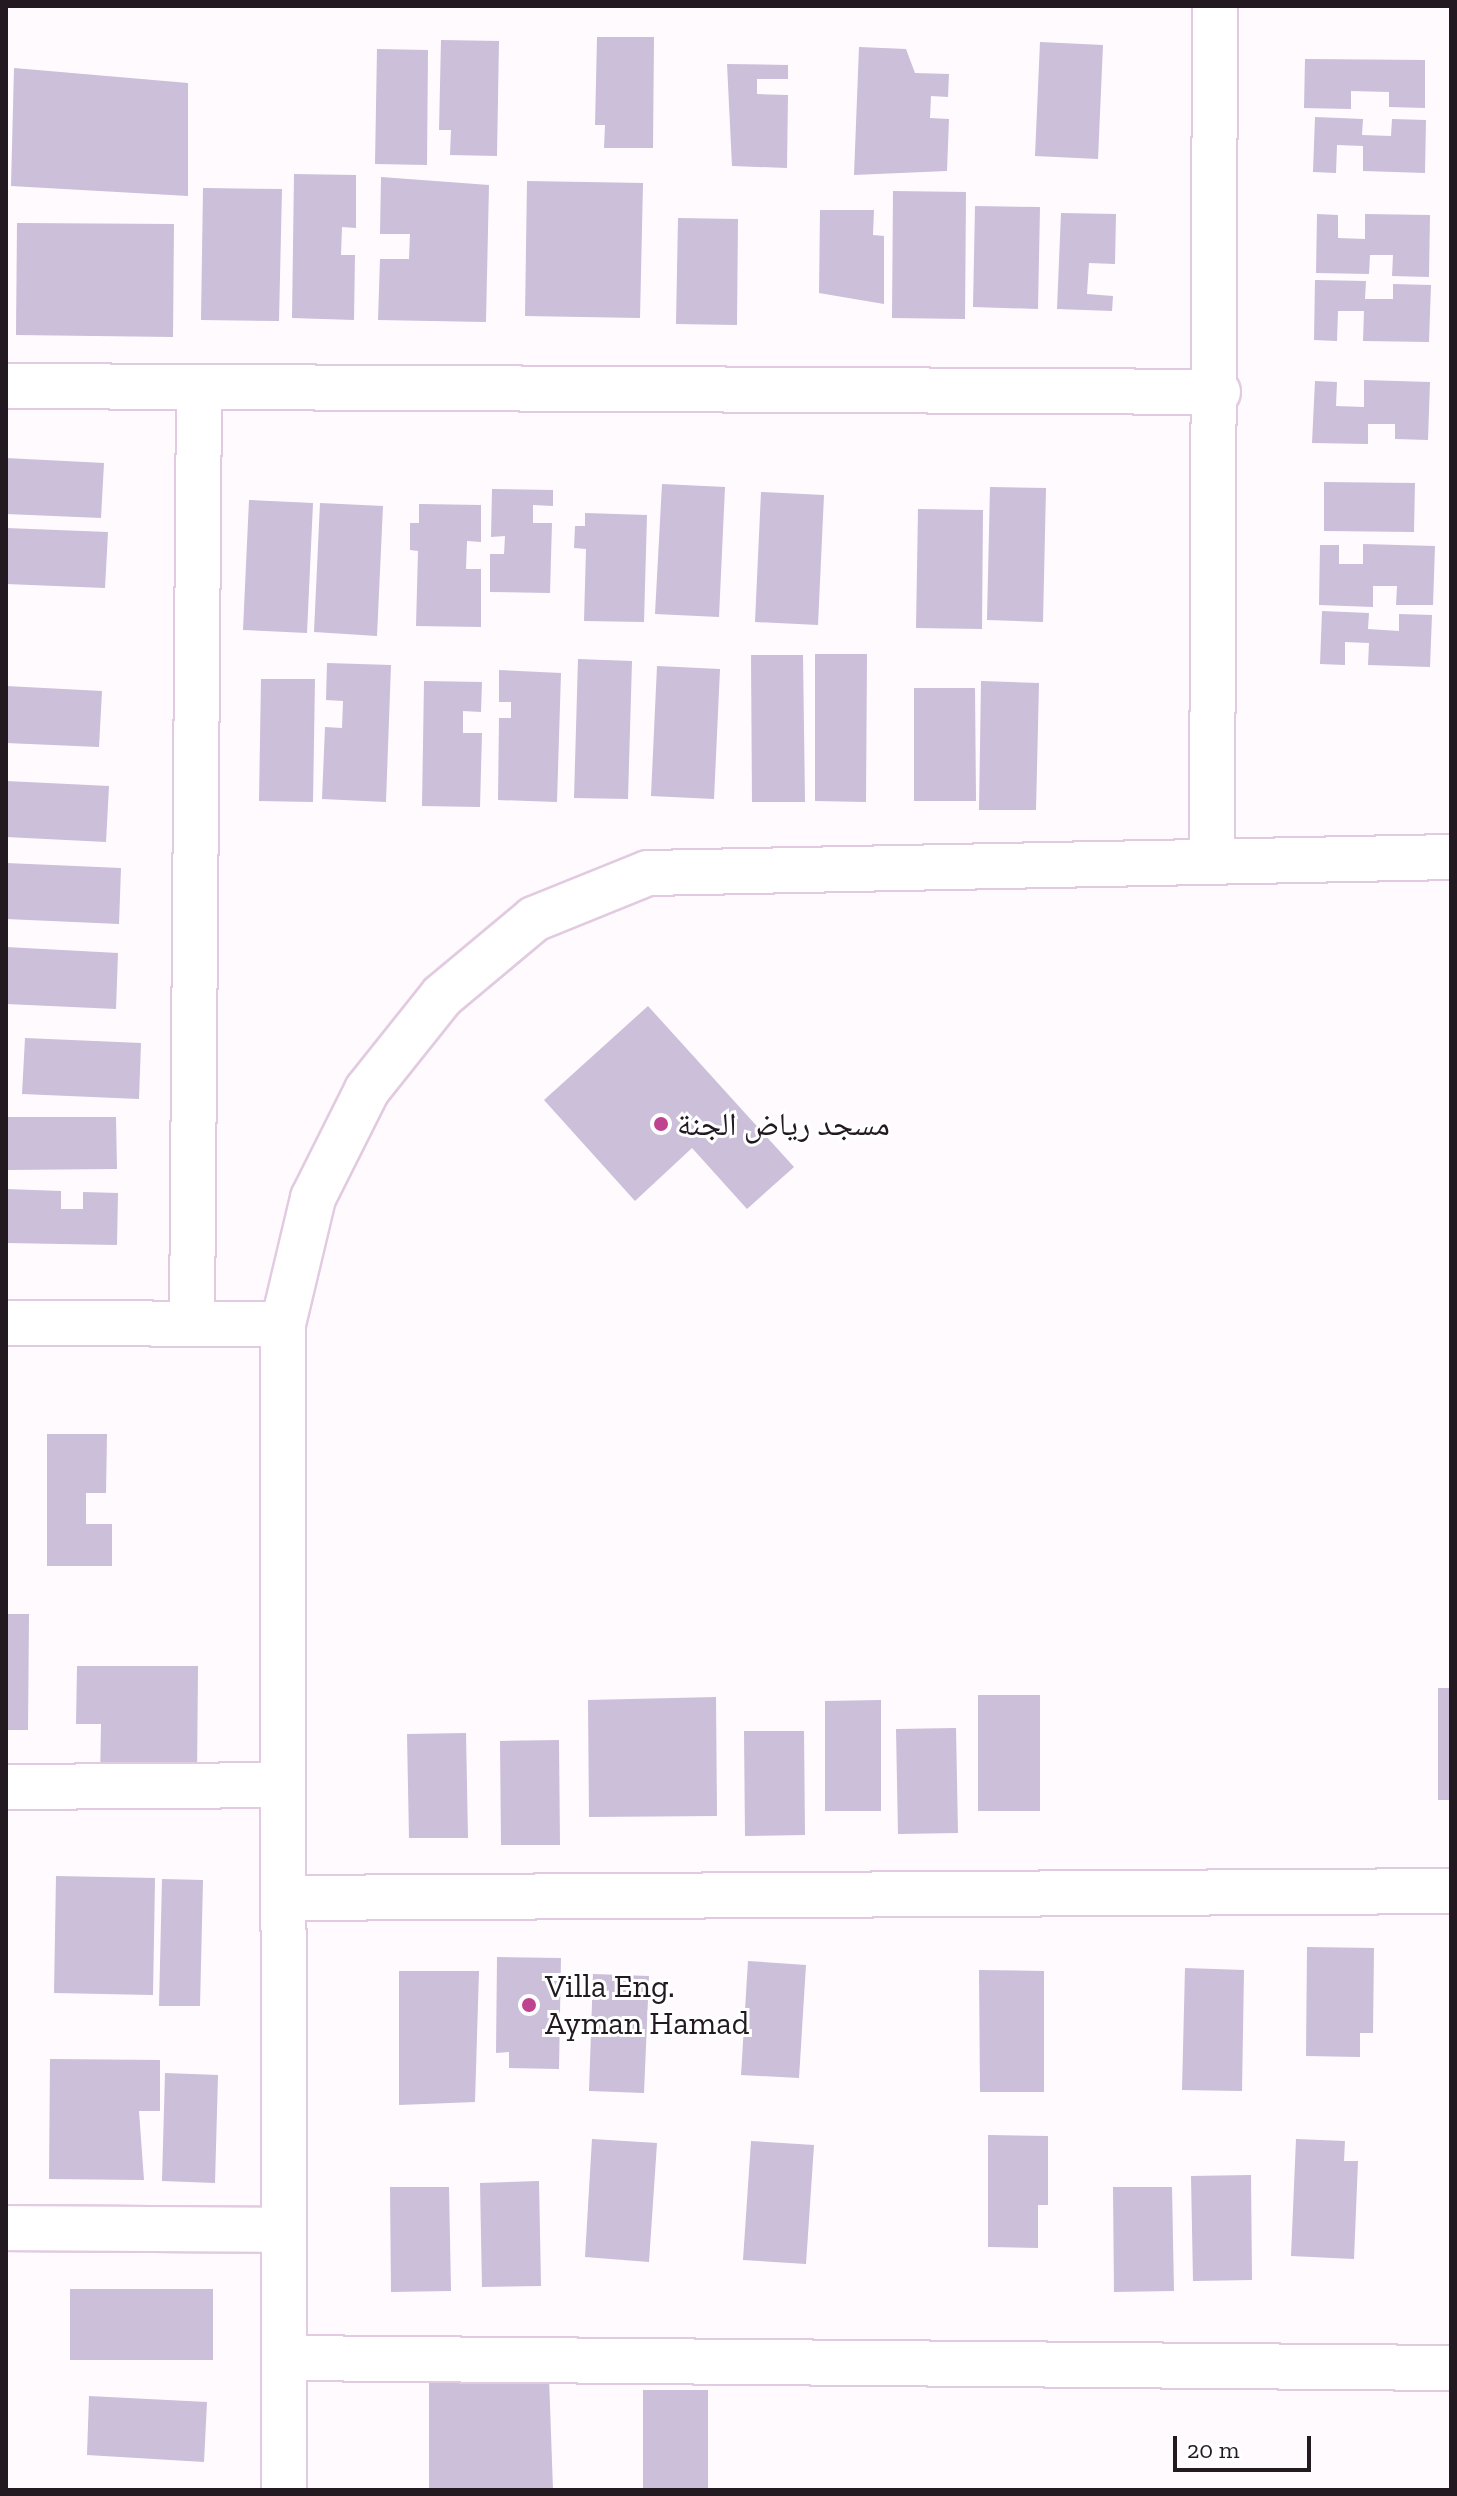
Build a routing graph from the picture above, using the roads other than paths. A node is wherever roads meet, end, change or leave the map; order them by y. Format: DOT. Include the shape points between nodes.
graph roads {
  1 [pos="1215,6"];
  2 [pos="6,386"];
  3 [pos="199,387"];
  4 [pos="1218,392"];
  5 [pos="1451,857"];
  6 [pos="1212,859"];
  7 [pos="6,1323"];
  8 [pos="192,1324"];
  9 [pos="283,1324"];
  10 [pos="283,1785"];
  11 [pos="6,1787"];
  12 [pos="1451,1891"];
  13 [pos="283,1898"];
  14 [pos="6,2228"];
  15 [pos="283,2230"];
  16 [pos="284,2358"];
  17 [pos="1451,2368"];
  18 [pos="284,2490"];
  1 -- 4 [label="street"];
  2 -- 3 [label="street"];
  3 -- 4 [label="street"];
  3 -- 8 [label="street"];
  4 -- 6 [label="street"];
  5 -- 6 [label="street"];
  6 -- 9 [label="street" via="648,873 534,919 442,996 367,1090 313,1198"];
  7 -- 8 [label="street"];
  8 -- 9 [label="street"];
  9 -- 10 [label="street"];
  10 -- 11 [label="street"];
  10 -- 13 [label="street"];
  12 -- 13 [label="street"];
  13 -- 15 [label="street"];
  14 -- 15 [label="street"];
  15 -- 16 [label="street"];
  16 -- 17 [label="street"];
  16 -- 18 [label="street"];
}
